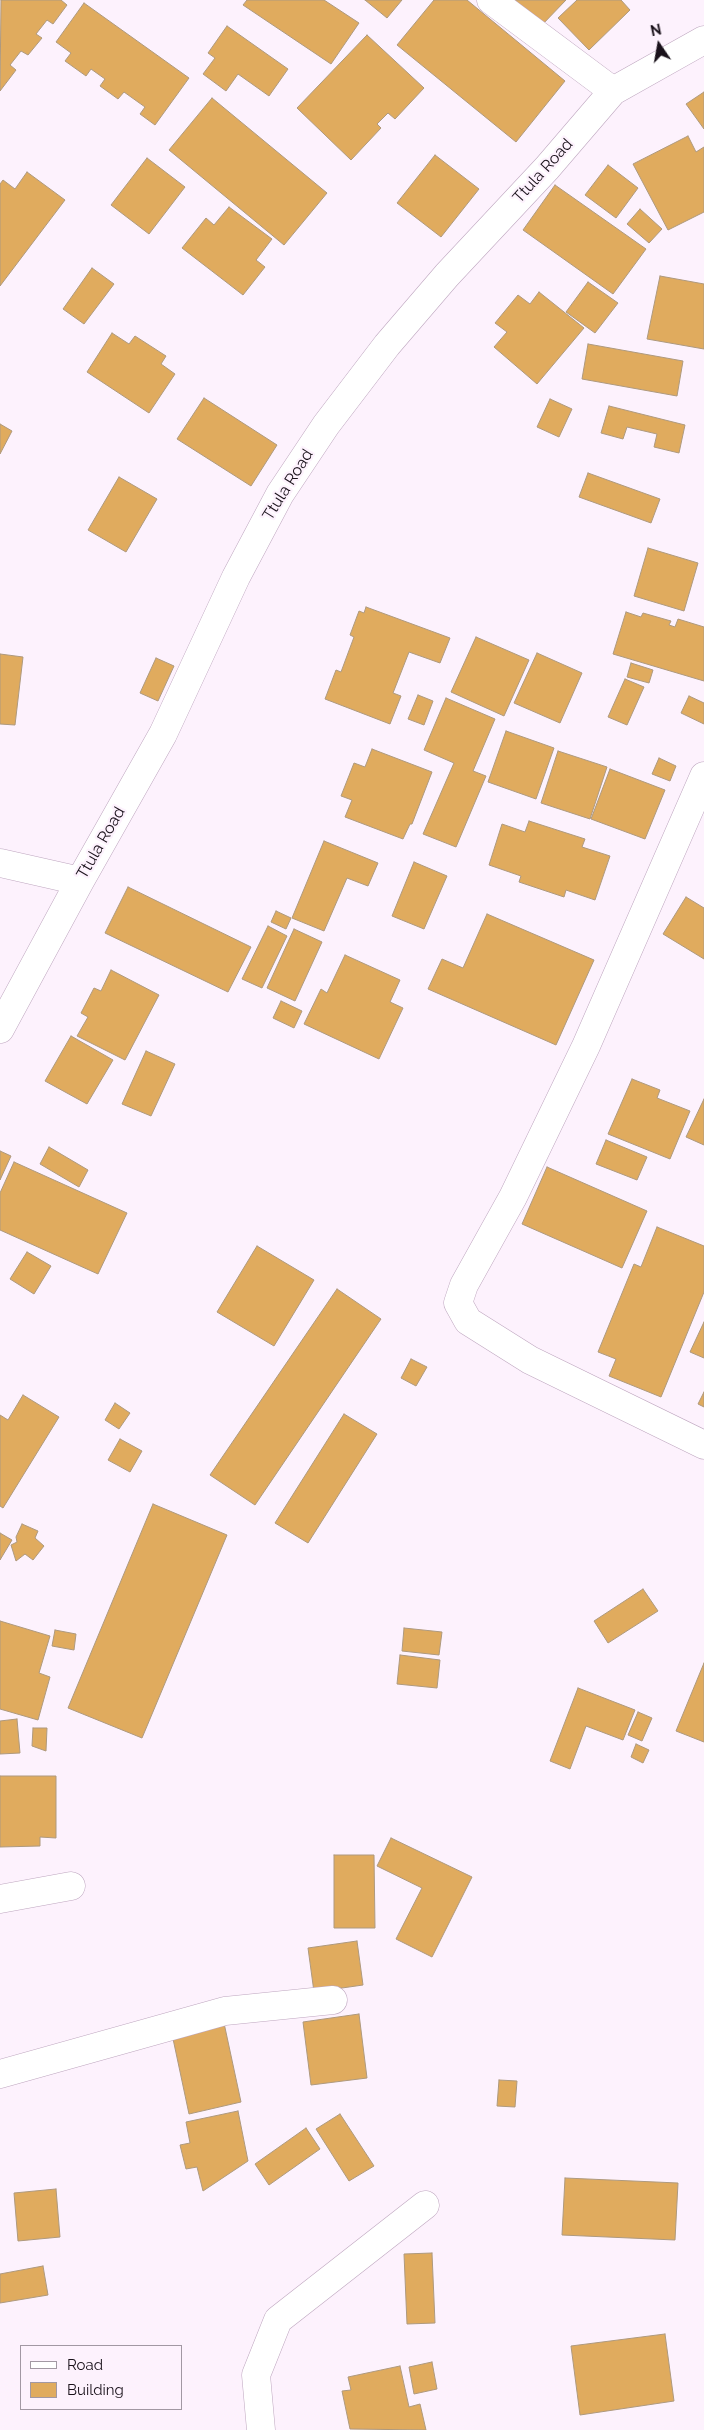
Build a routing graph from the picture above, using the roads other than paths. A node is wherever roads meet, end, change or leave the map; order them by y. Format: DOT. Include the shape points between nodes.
graph roads {
  1 [pos="491,0"];
  2 [pos="704,40"];
  3 [pos="613,90"];
  4 [pos="704,776"];
  5 [pos="0,863"];
  6 [pos="80,880"];
  7 [pos="0,1028"];
  8 [pos="704,1445"];
  9 [pos="71,1886"];
  10 [pos="0,1899"];
  11 [pos="333,2000"];
  12 [pos="0,2074"];
  13 [pos="426,2205"];
  14 [pos="261,2430"];
  1 -- 3 [label="street"];
  2 -- 3 [label="street, Ttula Road"];
  3 -- 6 [label="street, Ttula Road" via="387,345 326,425 280,494 236,577 163,734"];
  4 -- 8 [label="street" via="586,1046 513,1196 464,1285 458,1303 468,1321 530,1360"];
  5 -- 6 [label="street"];
  6 -- 7 [label="street, Ttula Road"];
  9 -- 10 [label="street"];
  11 -- 12 [label="street" via="225,2011"];
  13 -- 14 [label="street" via="278,2320 256,2375"];
}
